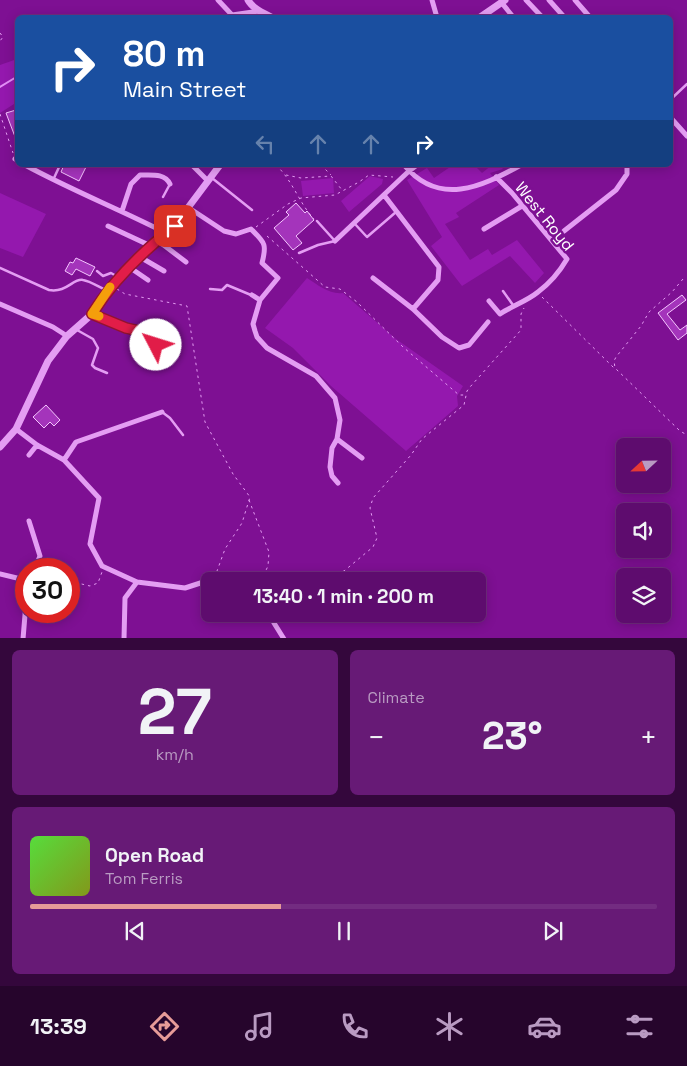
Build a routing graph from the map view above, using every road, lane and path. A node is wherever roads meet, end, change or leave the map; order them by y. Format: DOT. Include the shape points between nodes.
graph roads {
  1 [pos="218,0"];
  2 [pos="248,0"];
  3 [pos="432,0"];
  4 [pos="526,0"];
  5 [pos="549,0"];
  6 [pos="575,0"];
  7 [pos="499,2"];
  8 [pos="260,10"];
  9 [pos="436,14"];
  10 [pos="268,15"];
  11 [pos="483,15"];
  12 [pos="511,15"];
  13 [pos="540,15"];
  14 [pos="562,15"];
  15 [pos="588,15"];
  16 [pos="0,33"];
  17 [pos="0,41"];
  18 [pos="687,84"];
  19 [pos="673,97"];
  20 [pos="0,114"];
  21 [pos="673,120"];
  22 [pos="687,136"];
  23 [pos="15,157"];
  24 [pos="29,167"];
  25 [pos="59,167"];
  26 [pos="195,167"];
  27 [pos="219,167"];
  28 [pos="278,167"];
  29 [pos="323,167"];
  30 [pos="406,167"];
  31 [pos="415,167"];
  32 [pos="517,167"];
  33 [pos="627,167"];
  34 [pos="409,171"];
  35 [pos="286,175"];
  36 [pos="331,176"];
  37 [pos="496,177"];
  38 [pos="210,179"];
  39 [pos="53,180"];
  40 [pos="400,181"];
  41 [pos="170,184"];
  42 [pos="342,191"];
  43 [pos="384,195"];
  44 [pos="163,197"];
  45 [pos="301,198"];
  46 [pos="522,206"];
  47 [pos="189,208"];
  48 [pos="122,210"];
  49 [pos="252,210"];
  50 [pos="397,211"];
  51 [pos="317,221"];
  52 [pos="354,223"];
  53 [pos="108,226"];
  54 [pos="251,229"];
  55 [pos="484,229"];
  56 [pos="564,232"];
  57 [pos="166,233"];
  58 [pos="263,233"];
  59 [pos="157,240"];
  60 [pos="335,241"];
  61 [pos="151,246"];
  62 [pos="299,253"];
  63 [pos="288,256"];
  64 [pos="140,257"];
  65 [pos="186,262"];
  66 [pos="129,267"];
  67 [pos="0,268"];
  68 [pos="97,271"];
  69 [pos="164,271"];
  70 [pos="119,277"];
  71 [pos="373,278"];
  72 [pos="683,279"];
  73 [pos="148,280"];
  74 [pos="110,288"];
  75 [pos="210,289"];
  76 [pos="503,290"];
  77 [pos="538,292"];
  78 [pos="252,296"];
  79 [pos="528,298"];
  80 [pos="260,300"];
  81 [pos="489,300"];
  82 [pos="0,304"];
  83 [pos="513,305"];
  84 [pos="413,309"];
  85 [pos="92,314"];
  86 [pos="488,322"];
  87 [pos="76,329"];
  88 [pos="67,336"];
  89 [pos="156,345"];
  90 [pos="162,366"];
  91 [pos="615,368"];
  92 [pos="106,373"];
  93 [pos="466,394"];
  94 [pos="162,412"];
  95 [pos="16,429"];
  96 [pos="183,435"];
  97 [pos="687,435"];
  98 [pos="337,439"];
  99 [pos="37,445"];
  100 [pos="0,447"];
  101 [pos="29,455"];
  102 [pos="362,458"];
  103 [pos="64,460"];
  104 [pos="338,483"];
  105 [pos="249,500"];
  106 [pos="29,520"];
  107 [pos="39,558"];
  108 [pos="102,566"];
  109 [pos="217,572"];
  110 [pos="265,572"];
  111 [pos="341,572"];
  112 [pos="0,574"];
  113 [pos="15,578"];
  114 [pos="137,582"];
  115 [pos="201,583"];
  116 [pos="80,584"];
  117 [pos="273,622"];
  118 [pos="24,623"];
  119 [pos="23,638"];
  120 [pos="124,638"];
  121 [pos="284,638"];
  1 -- 8 [label="street" via="232,15"];
  2 -- 8 [label="street"];
  3 -- 9 [label="street"];
  4 -- 13 [label="street"];
  5 -- 14 [label="street"];
  6 -- 15 [label="street"];
  7 -- 11 [label="street"];
  7 -- 12 [label="street"];
  8 -- 10 [label="street"];
  16 -- 17 [label="path" via="3,37"];
  18 -- 19 [label="lane"];
  20 -- 23 [label="path"];
  21 -- 22 [label="street"];
  24 -- 39 [label="street"];
  25 -- 39 [label="lane"];
  26 -- 38 [label="street"];
  27 -- 38 [label="street"];
  28 -- 35 [label="path"];
  29 -- 36 [label="path"];
  30 -- 34 [label="street"];
  31 -- 34 [label="street"];
  32 -- 37 [label="street"];
  33 -- 56 [label="street" via="627,174 616,190"];
  34 -- 37 [label="street" via="430,186 450,191"];
  34 -- 40 [label="street"];
  35 -- 36 [label="path" via="301,178"];
  35 -- 45 [label="path"];
  36 -- 42 [label="path"];
  37 -- 46 [label="street, West Royd"];
  38 -- 47 [label="street"];
  38 -- 49 [label="lane"];
  39 -- 48 [label="street"];
  40 -- 42 [label="path" via="370,175"];
  40 -- 43 [label="street"];
  41 -- 44 [label="lane"];
  41 -- 48 [label="street" via="163,176 140,175 131,184"];
  42 -- 45 [label="path" via="335,195"];
  43 -- 50 [label="street"];
  43 -- 52 [label="street"];
  45 -- 51 [label="path" via="306,210"];
  45 -- 54 [label="path"];
  46 -- 55 [label="street"];
  46 -- 77 [label="street, West Royd" via="568,259"];
  47 -- 54 [label="street" via="224,231 236,234"];
  47 -- 57 [label="street"];
  48 -- 57 [label="street"];
  50 -- 52 [label="lane" via="367,237"];
  50 -- 84 [label="street" via="439,267 438,280"];
  51 -- 60 [label="lane"];
  52 -- 60 [label="street"];
  53 -- 61 [label="street"];
  54 -- 80 [label="street" via="265,244 262,263 278,278"];
  57 -- 59 [label="street"];
  58 -- 63 [label="path"];
  59 -- 61 [label="street"];
  59 -- 65 [label="street"];
  60 -- 62 [label="lane"];
  61 -- 64 [label="street"];
  62 -- 63 [label="path"];
  63 -- 93 [label="path" via="325,287 340,289 458,395"];
  64 -- 66 [label="street"];
  64 -- 69 [label="street"];
  66 -- 70 [label="street"];
  66 -- 73 [label="street"];
  67 -- 74 [label="lane" via="58,292 82,280"];
  68 -- 70 [label="lane" via="104,276 111,273"];
  70 -- 74 [label="street"];
  71 -- 84 [label="street"];
  72 -- 91 [label="path" via="649,312 616,357"];
  74 -- 85 [label="street"];
  74 -- 105 [label="path" via="187,306 205,422"];
  75 -- 78 [label="lane" via="222,290 227,285"];
  76 -- 83 [label="lane"];
  77 -- 79 [label="street, West Royd"];
  77 -- 91 [label="path"];
  78 -- 80 [label="street"];
  79 -- 83 [label="street, West Royd"];
  79 -- 93 [label="path" via="521,314 521,330"];
  80 -- 98 [label="street" via="253,324 258,337 267,348 316,376 330,392 339,412"];
  81 -- 83 [label="street, West Royd" via="500,314"];
  82 -- 88 [label="street"];
  84 -- 86 [label="street" via="442,337 460,348 468,345"];
  85 -- 87 [label="street"];
  85 -- 89 [label="street" via="126,328 153,334"];
  87 -- 88 [label="street"];
  87 -- 92 [label="lane" via="93,339 98,348 92,364"];
  88 -- 95 [label="street" via="48,361"];
  89 -- 90 [label="lane"];
  91 -- 97 [label="path"];
  93 -- 111 [label="path" via="464,405 422,439 372,498 370,508 377,538 373,547"];
  94 -- 96 [label="lane"];
  94 -- 103 [label="street" via="76,442"];
  95 -- 99 [label="street"];
  95 -- 100 [label="street"];
  98 -- 102 [label="street"];
  98 -- 104 [label="street" via="332,448 330,467"];
  99 -- 101 [label="street"];
  99 -- 103 [label="street"];
  103 -- 108 [label="street" via="98,498 90,544"];
  105 -- 109 [label="path" via="242,523 225,549"];
  105 -- 110 [label="path" via="269,552"];
  106 -- 107 [label="street"];
  108 -- 114 [label="street"];
  108 -- 116 [label="path" via="98,583 90,586"];
  112 -- 113 [label="street"];
  114 -- 115 [label="street" via="185,588"];
  114 -- 120 [label="street" via="125,598"];
  117 -- 121 [label="street"];
  118 -- 119 [label="street"];
}
